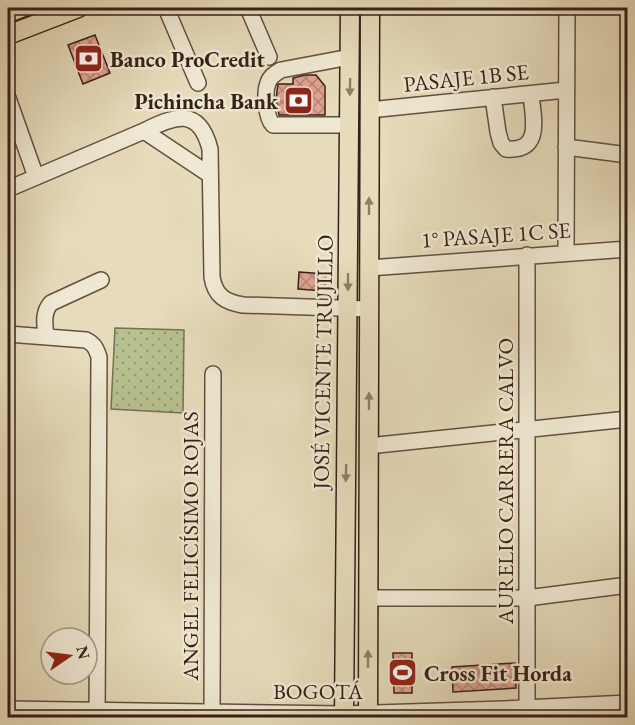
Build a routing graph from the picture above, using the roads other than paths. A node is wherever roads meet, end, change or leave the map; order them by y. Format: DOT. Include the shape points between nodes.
graph roads {
  1 [pos="21,8"];
  2 [pos="78,8"];
  3 [pos="166,8"];
  4 [pos="248,8"];
  5 [pos="350,8"];
  6 [pos="370,8"];
  7 [pos="567,8"];
  8 [pos="8,13"];
  9 [pos="8,35"];
  10 [pos="269,57"];
  11 [pos="350,57"];
  12 [pos="198,83"];
  13 [pos="567,90"];
  14 [pos="531,94"];
  15 [pos="493,97"];
  16 [pos="8,98"];
  17 [pos="369,110"];
  18 [pos="349,125"];
  19 [pos="144,131"];
  20 [pos="566,147"];
  21 [pos="627,155"];
  22 [pos="210,175"];
  23 [pos="36,177"];
  24 [pos="8,189"];
  25 [pos="627,249"];
  26 [pos="566,252"];
  27 [pos="527,255"];
  28 [pos="369,268"];
  29 [pos="101,280"];
  30 [pos="348,309"];
  31 [pos="369,309"];
  32 [pos="8,334"];
  33 [pos="46,337"];
  34 [pos="213,374"];
  35 [pos="627,419"];
  36 [pos="527,428"];
  37 [pos="368,446"];
  38 [pos="627,585"];
  39 [pos="368,598"];
  40 [pos="527,598"];
  41 [pos="627,703"];
  42 [pos="527,708"];
  43 [pos="8,709"];
  44 [pos="504,713"];
  45 [pos="97,714"];
  46 [pos="212,715"];
  47 [pos="368,715"];
  48 [pos="344,716"];
  1 -- 8 [label="main road"];
  2 -- 9 [label="main road"];
  3 -- 12 [label="street"];
  4 -- 10 [label="street"];
  5 -- 11 [label="main road, JOSÉ VICENTE TRUJILLO"];
  6 -- 17 [label="main road, JOSÉ VICENTE TRUJILLO"];
  7 -- 13 [label="street"];
  11 -- 18 [label="main road, JOSÉ VICENTE TRUJILLO, one-way"];
  11 -- 18 [label="street" via="281,70 272,75 266,92 268,120 273,125"];
  13 -- 14 [label="street, PASAJE 1B SE"];
  13 -- 20 [label="street"];
  14 -- 15 [label="street, PASAJE 1B SE"];
  14 -- 15 [label="street" via="533,138 529,144 513,149 501,142"];
  15 -- 17 [label="street, PASAJE 1B SE"];
  16 -- 23 [label="street"];
  28 -- 17 [label="main road, JOSÉ VICENTE TRUJILLO, one-way"];
  18 -- 30 [label="main road, JOSÉ VICENTE TRUJILLO, one-way"];
  19 -- 22 [label="street"];
  19 -- 22 [label="street" via="176,117 199,126 210,149"];
  19 -- 23 [label="street"];
  20 -- 21 [label="street"];
  20 -- 26 [label="street"];
  22 -- 30 [label="street" via="212,277 217,293 232,303"];
  23 -- 24 [label="street"];
  25 -- 26 [label="street, 1° PASAJE 1C SE"];
  26 -- 27 [label="street, 1° PASAJE 1C SE"];
  27 -- 28 [label="street, 1° PASAJE 1C SE"];
  27 -- 36 [label="street, AURELIO CARRERA CALVO"];
  28 -- 31 [label="main road, JOSÉ VICENTE TRUJILLO"];
  29 -- 33 [label="street" via="47,307"];
  30 -- 31 [label="street"];
  30 -- 48 [label="main road, JOSÉ VICENTE TRUJILLO, one-way"];
  37 -- 31 [label="main road, JOSÉ VICENTE TRUJILLO, one-way"];
  32 -- 33 [label="street"];
  33 -- 45 [label="street" via="86,340 93,343 99,357"];
  34 -- 46 [label="street, ANGEL FELICÍSIMO ROJAS"];
  35 -- 36 [label="street"];
  36 -- 37 [label="street"];
  36 -- 40 [label="street, AURELIO CARRERA CALVO"];
  37 -- 39 [label="main road, JOSÉ VICENTE TRUJILLO"];
  38 -- 40 [label="street"];
  39 -- 40 [label="street"];
  47 -- 39 [label="main road, JOSÉ VICENTE TRUJILLO, one-way"];
  40 -- 42 [label="street, AURELIO CARRERA CALVO"];
  41 -- 42 [label="street, BOGOTÁ"];
  42 -- 44 [label="street, BOGOTÁ"];
  43 -- 45 [label="street, BOGOTÁ"];
  44 -- 47 [label="street, BOGOTÁ"];
  45 -- 46 [label="street, BOGOTÁ"];
  46 -- 48 [label="street, BOGOTÁ"];
  47 -- 48 [label="street, BOGOTÁ"];
}
